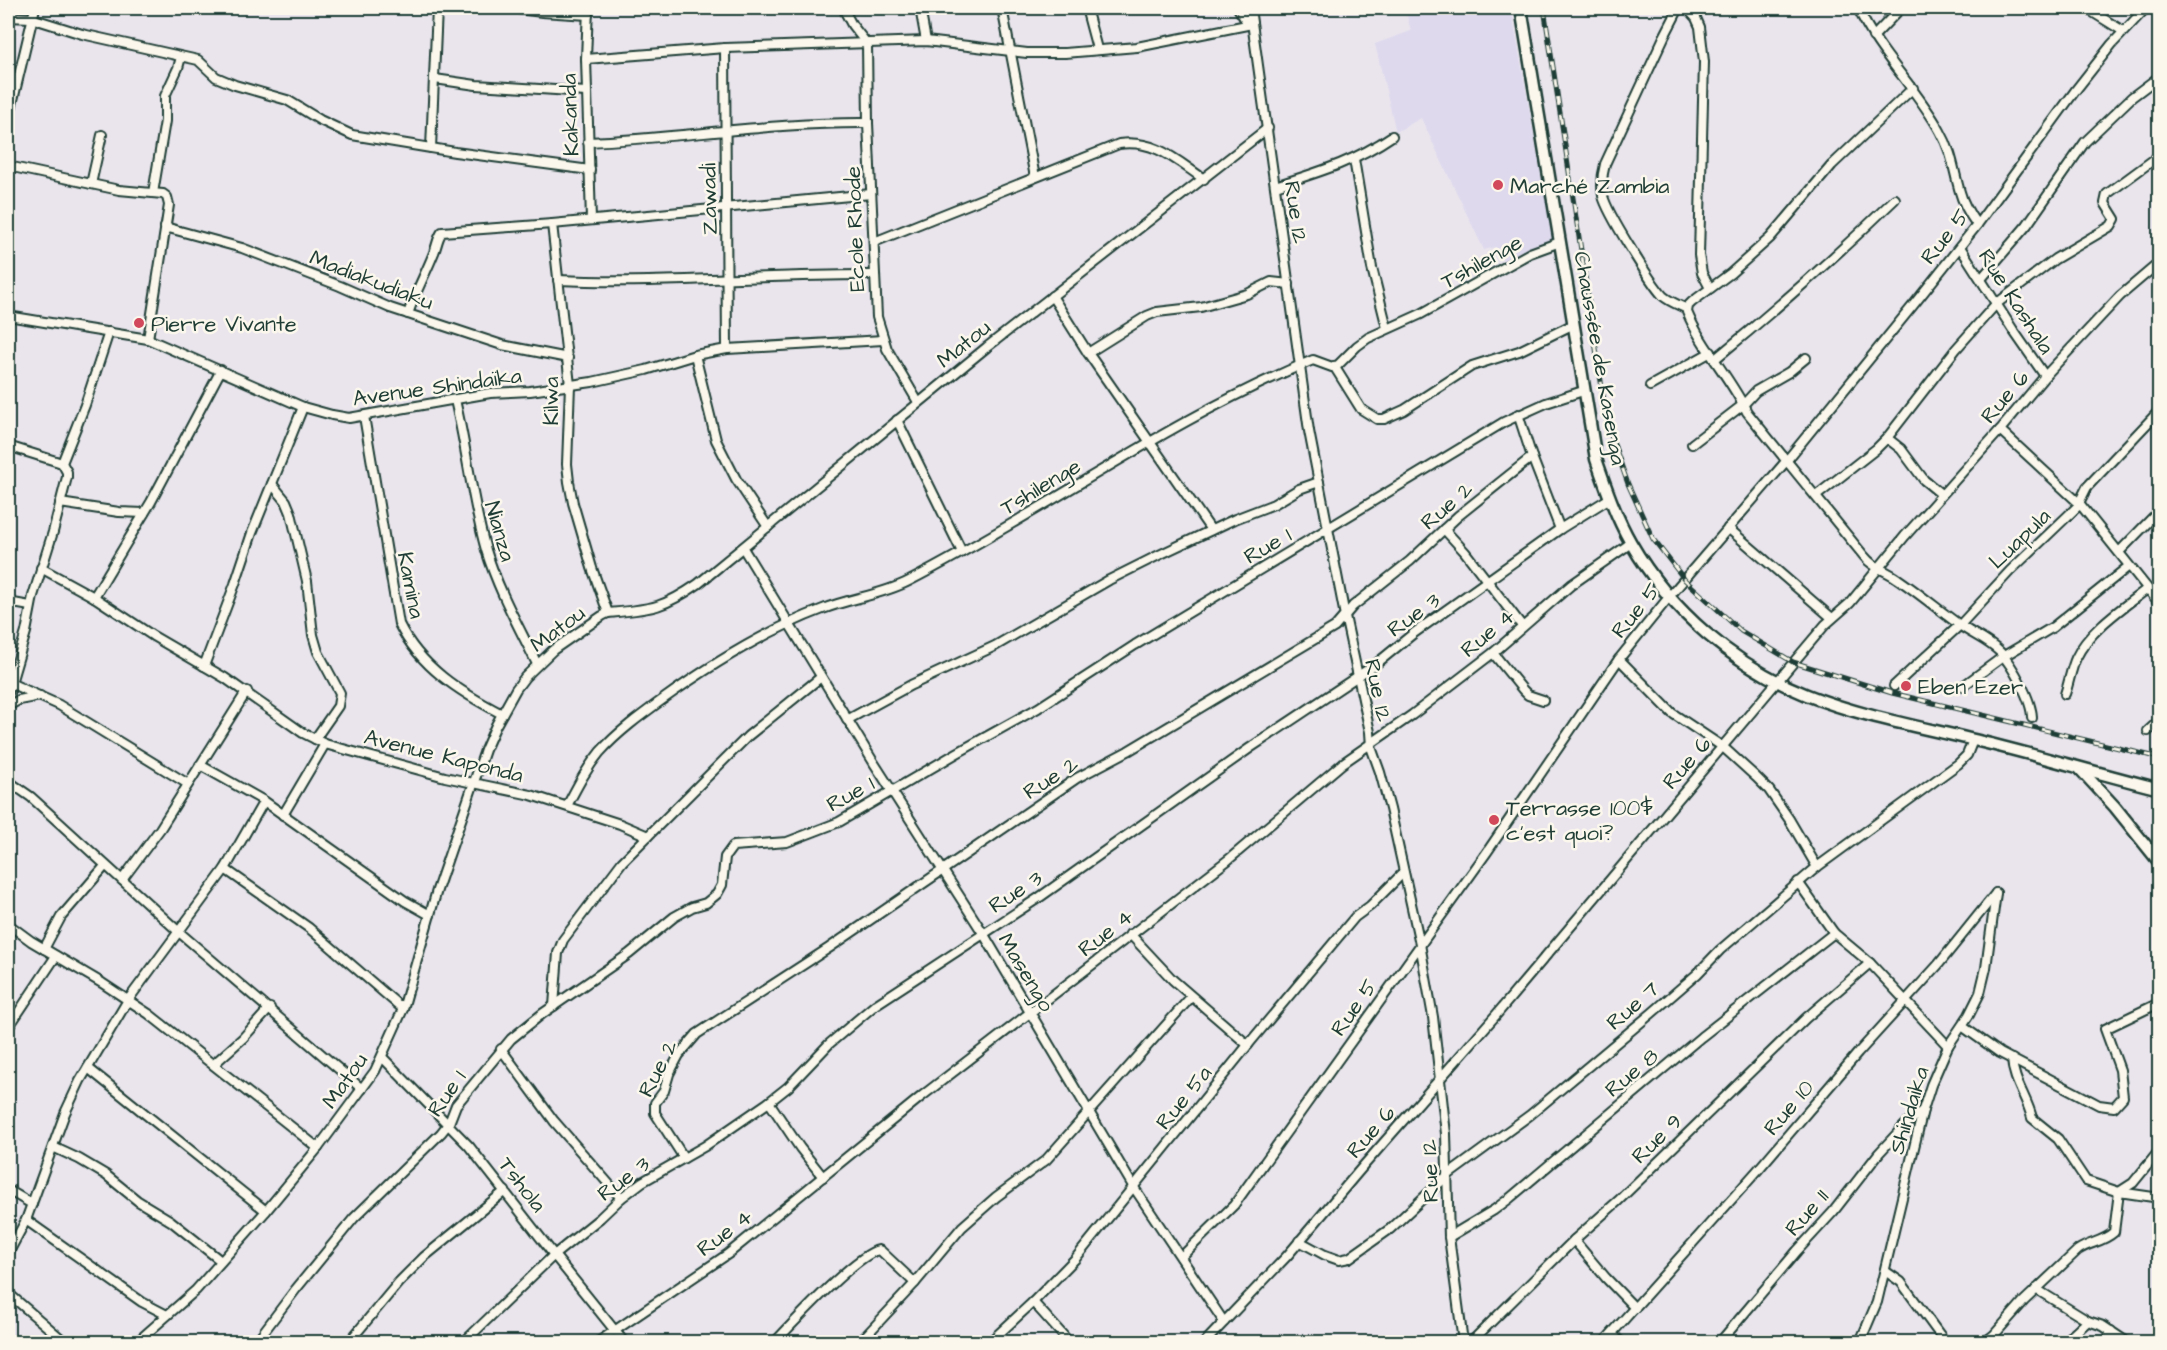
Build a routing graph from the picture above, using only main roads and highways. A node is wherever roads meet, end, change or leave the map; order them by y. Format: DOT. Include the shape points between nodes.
graph roads {
  1 [pos="1521,8"];
  2 [pos="2080,769"];
  3 [pos="2160,789"];
  4 [pos="2160,863"];
  1 -- 2 [label="main road, Chaussée de Kasenga" via="1596,459 1631,543 1669,597 1713,639 1776,681 1826,702"];
  2 -- 3 [label="main road, Chaussée de Kasenga"];
  2 -- 4 [label="main road"];
}
